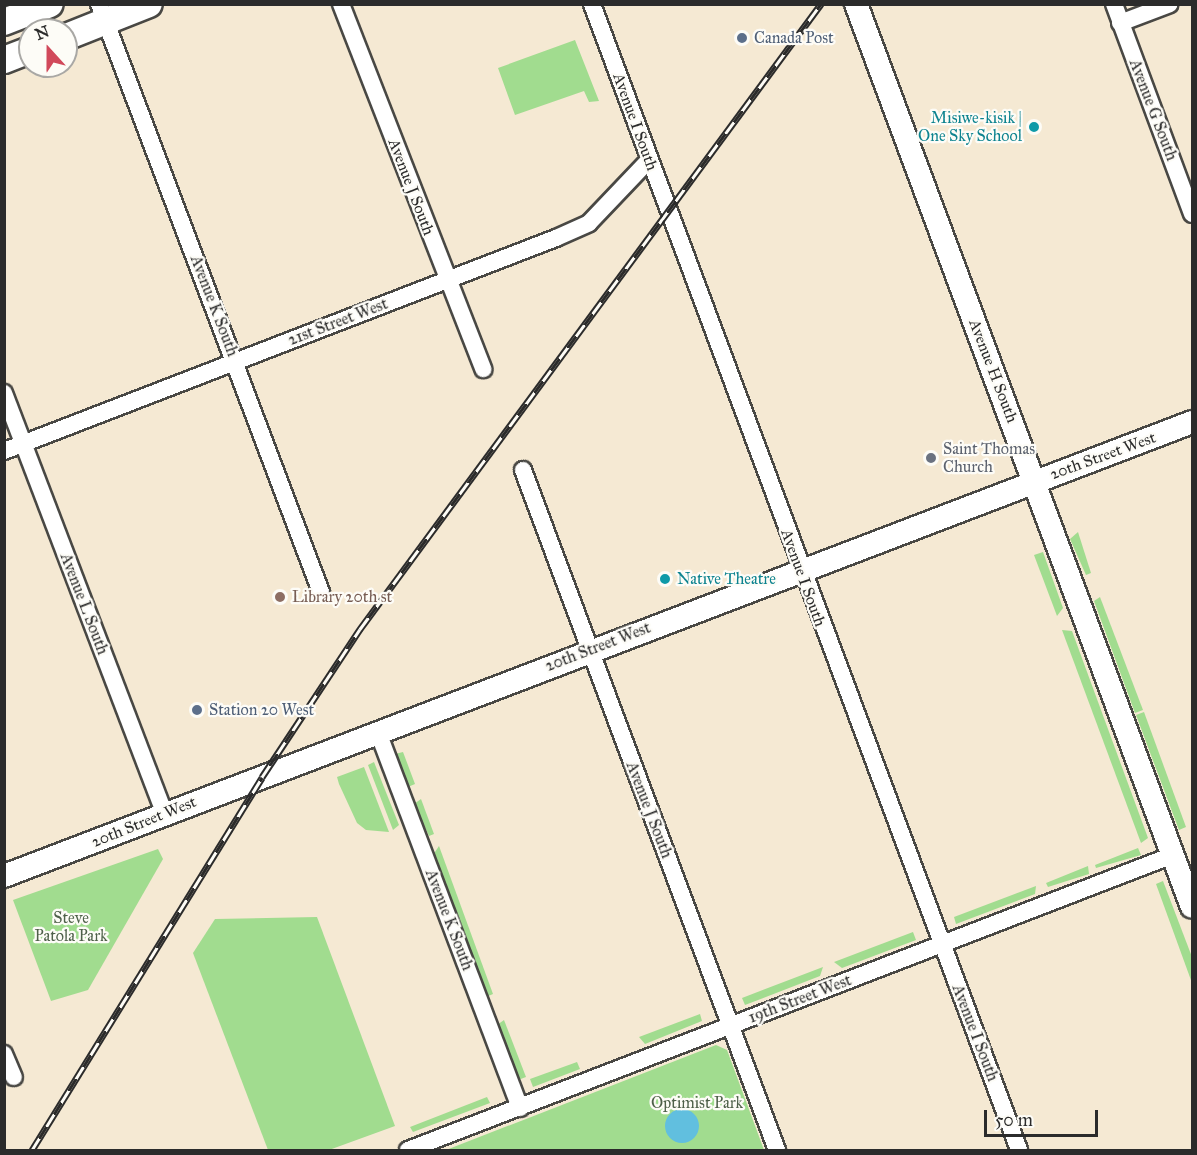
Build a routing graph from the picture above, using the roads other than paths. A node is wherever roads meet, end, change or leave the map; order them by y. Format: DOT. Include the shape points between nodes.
graph roads {
  1 [pos="50,4"];
  2 [pos="149,4"];
  3 [pos="340,4"];
  4 [pos="592,4"];
  5 [pos="856,4"];
  6 [pos="1113,4"];
  7 [pos="1170,4"];
  8 [pos="103,13"];
  9 [pos="4,22"];
  10 [pos="1120,23"];
  11 [pos="78,29"];
  12 [pos="650,159"];
  13 [pos="1192,214"];
  14 [pos="446,280"];
  15 [pos="235,361"];
  16 [pos="483,369"];
  17 [pos="4,393"];
  18 [pos="1192,422"];
  19 [pos="24,444"];
  20 [pos="4,451"];
  21 [pos="522,470"];
  22 [pos="1034,481"];
  23 [pos="800,570"];
  24 [pos="321,592"];
  25 [pos="591,650"];
  26 [pos="378,732"];
  27 [pos="165,814"];
  28 [pos="1183,851"];
  29 [pos="4,876"];
  30 [pos="1192,907"];
  31 [pos="941,944"];
  32 [pos="730,1026"];
  33 [pos="4,1054"];
  34 [pos="14,1077"];
  35 [pos="520,1108"];
  36 [pos="408,1150"];
  37 [pos="777,1150"];
  38 [pos="1019,1150"];
  1 -- 9 [label="main road"];
  2 -- 8 [label="main road"];
  3 -- 14 [label="street, Avenue J South"];
  4 -- 12 [label="street, Avenue I South"];
  5 -- 22 [label="main road, Avenue H South"];
  6 -- 10 [label="street, Avenue G South"];
  7 -- 10 [label="street"];
  8 -- 11 [label="main road"];
  8 -- 15 [label="street, Avenue K South"];
  10 -- 13 [label="street, Avenue G South"];
  12 -- 14 [label="street, 21st Street West" via="589,223"];
  12 -- 23 [label="street, Avenue I South" via="670,226"];
  14 -- 15 [label="street, 21st Street West"];
  14 -- 16 [label="street, Avenue J South"];
  15 -- 19 [label="street, 21st Street West"];
  15 -- 24 [label="street, Avenue K South"];
  17 -- 19 [label="street, Avenue L South"];
  18 -- 22 [label="main road, 20th Street West"];
  19 -- 20 [label="street, 21st Street West"];
  19 -- 27 [label="street, Avenue L South"];
  21 -- 25 [label="street, Avenue J South"];
  22 -- 23 [label="main road, 20th Street West"];
  22 -- 28 [label="main road, Avenue H South"];
  23 -- 25 [label="main road, 20th Street West"];
  23 -- 31 [label="street, Avenue I South"];
  25 -- 26 [label="main road, 20th Street West"];
  25 -- 32 [label="street, Avenue J South"];
  26 -- 27 [label="main road, 20th Street West"];
  26 -- 35 [label="street, Avenue K South"];
  27 -- 29 [label="main road, 20th Street West"];
  28 -- 30 [label="main road, Avenue H South"];
  28 -- 31 [label="street, 19th Street West"];
  31 -- 32 [label="street, 19th Street West"];
  31 -- 38 [label="street, Avenue I South"];
  32 -- 35 [label="street, 19th Street West"];
  32 -- 37 [label="street, Avenue J South"];
  33 -- 34 [label="street"];
  35 -- 36 [label="street, 19th Street West"];
}
